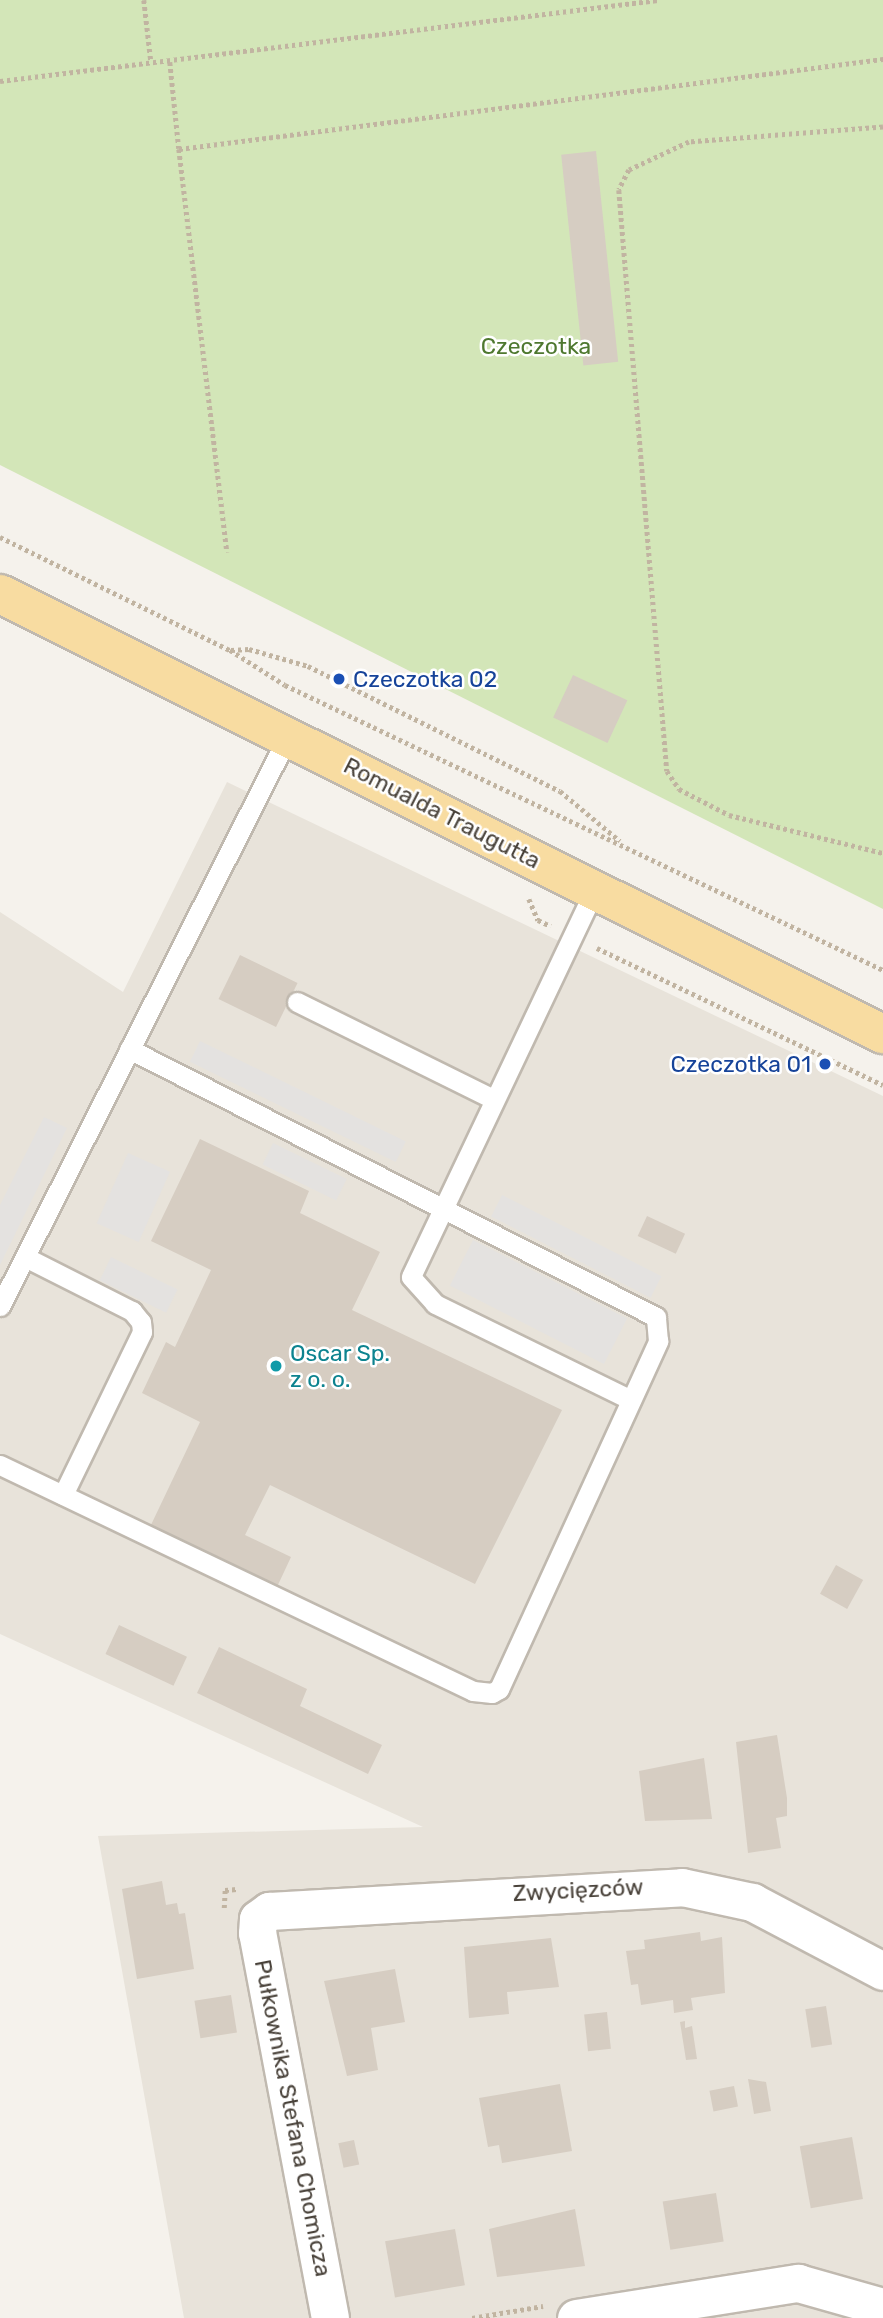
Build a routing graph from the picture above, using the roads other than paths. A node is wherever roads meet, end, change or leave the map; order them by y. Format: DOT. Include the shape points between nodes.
graph roads {
  1 [pos="0,594"];
  2 [pos="288,736"];
  3 [pos="595,889"];
  4 [pos="297,1002"];
  5 [pos="883,1034"];
  6 [pos="129,1049"];
  7 [pos="493,1099"];
  8 [pos="440,1207"];
  9 [pos="25,1257"];
  10 [pos="0,1306"];
  11 [pos="631,1400"];
  12 [pos="0,1465"];
  13 [pos="63,1495"];
  14 [pos="245,1908"];
  15 [pos="883,1971"];
  16 [pos="883,2307"];
  17 [pos="330,2318"];
  18 [pos="576,2318"];
  1 -- 2 [label="main road, Romualda Traugutta"];
  2 -- 3 [label="main road, Romualda Traugutta"];
  2 -- 6 [label="lane"];
  3 -- 5 [label="main road, Romualda Traugutta"];
  3 -- 7 [label="lane"];
  4 -- 7 [label="lane"];
  6 -- 8 [label="lane"];
  6 -- 9 [label="lane"];
  7 -- 8 [label="lane"];
  8 -- 11 [label="lane" via="411,1277 424,1297"];
  8 -- 11 [label="lane" via="656,1317 658,1341"];
  9 -- 10 [label="lane"];
  9 -- 13 [label="lane" via="132,1311 141,1322 142,1332"];
  11 -- 13 [label="lane" via="499,1689 483,1695"];
  12 -- 13 [label="lane"];
  14 -- 15 [label="street, Zwycięzców" via="682,1887 752,1902"];
  14 -- 17 [label="street, Pułkownika Stefana Chomicza"];
  16 -- 18 [label="street" via="819,2287 776,2283"];
}
